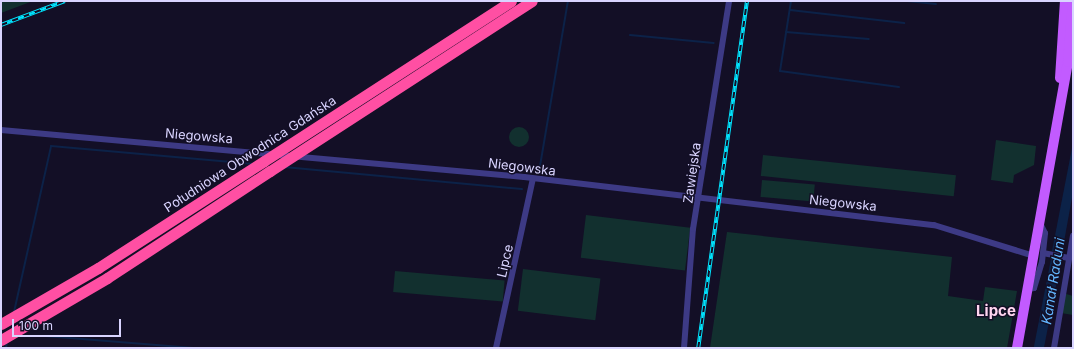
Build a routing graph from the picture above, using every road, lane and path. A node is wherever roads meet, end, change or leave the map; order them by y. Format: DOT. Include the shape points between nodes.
graph roads {
  1 [pos="511,1"];
  2 [pos="532,1"];
  3 [pos="729,1"];
  4 [pos="1065,1"];
  5 [pos="1073,1"];
  6 [pos="1060,88"];
  7 [pos="1,130"];
  8 [pos="533,179"];
  9 [pos="699,199"];
  10 [pos="1073,236"];
  11 [pos="1038,255"];
  12 [pos="1066,258"];
  13 [pos="1,324"];
  14 [pos="1,340"];
  15 [pos="496,348"];
  16 [pos="684,348"];
  17 [pos="1017,348"];
  18 [pos="1054,348"];
  1 -- 13 [label="highway, Południowa Obwodnica Gdańska, bridge" via="141,241"];
  2 -- 14 [label="highway, Południowa Obwodnica Gdańska, bridge" via="107,278"];
  3 -- 9 [label="street, Zawiejska"];
  4 -- 6 [label="main road"];
  5 -- 6 [label="main road" via="1070,48"];
  6 -- 11 [label="main road" via="1039,222"];
  7 -- 8 [label="street, Niegowska"];
  8 -- 9 [label="street, Niegowska"];
  8 -- 15 [label="street, Lipce"];
  9 -- 11 [label="street, Niegowska" via="946,227"];
  9 -- 16 [label="street, Zawiejska" via="693,230"];
  10 -- 12 [label="street"];
  11 -- 12 [label="street, Niegowska"];
  11 -- 17 [label="main road" via="1028,289"];
  12 -- 18 [label="street"];
}
